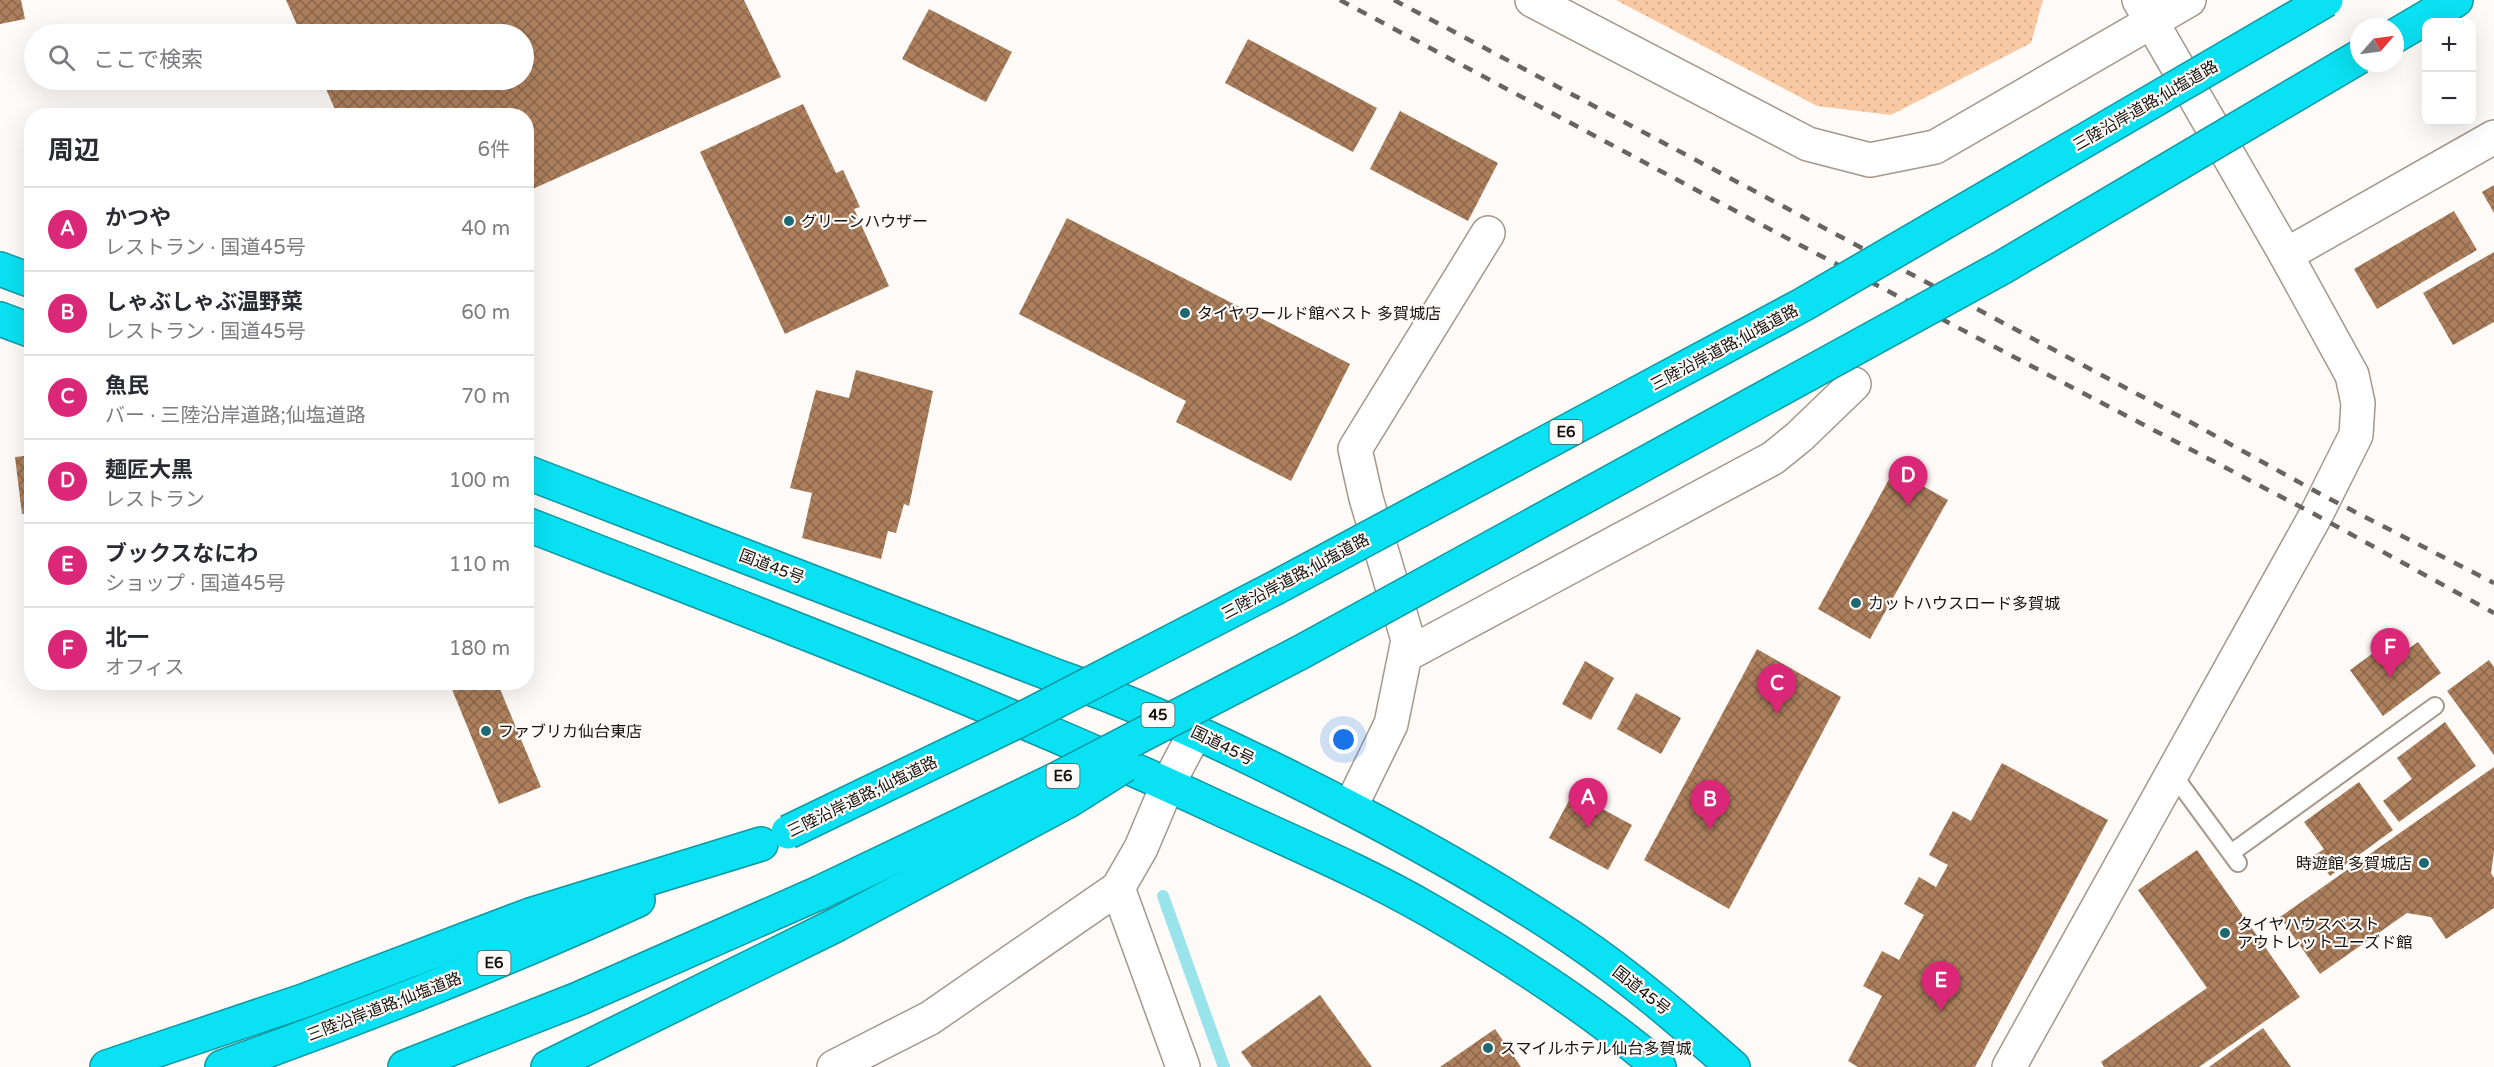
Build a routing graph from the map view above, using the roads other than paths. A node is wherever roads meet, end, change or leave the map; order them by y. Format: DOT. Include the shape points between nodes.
graph roads {
  1 [pos="1532,0"];
  2 [pos="2190,0"];
  3 [pos="2326,0"];
  4 [pos="2456,0"];
  5 [pos="2145,11"];
  6 [pos="2404,31"];
  7 [pos="2350,62"];
  8 [pos="2494,137"];
  9 [pos="1488,233"];
  10 [pos="2286,255"];
  11 [pos="0,269"];
  12 [pos="24,278"];
  13 [pos="0,319"];
  14 [pos="24,328"];
  15 [pos="1854,384"];
  16 [pos="534,475"];
  17 [pos="534,527"];
  18 [pos="1303,651"];
  19 [pos="1406,656"];
  20 [pos="2435,706"];
  21 [pos="1196,732"];
  22 [pos="2172,773"];
  23 [pos="1168,784"];
  24 [pos="1350,808"];
  25 [pos="774,838"];
  26 [pos="1118,888"];
  27 [pos="107,1067"];
  28 [pos="222,1067"];
  29 [pos="405,1067"];
  30 [pos="548,1067"];
  31 [pos="834,1067"];
  32 [pos="1183,1067"];
  33 [pos="1659,1067"];
  34 [pos="1733,1067"];
  35 [pos="2010,1067"];
  1 -- 5 [label="street" via="1808,144 1870,160 1935,147"];
  2 -- 5 [label="street"];
  3 -- 25 [label="highway, 三陸沿岸道路;仙塩道路 / E6, bridge" via="1804,304 1016,722"];
  4 -- 6 [label="highway"];
  5 -- 10 [label="street"];
  7 -- 18 [label="highway, E6, bridge" via="2003,267"];
  8 -- 10 [label="street"];
  9 -- 19 [label="street" via="1355,449 1408,640"];
  10 -- 22 [label="street" via="2352,375 2358,403 2356,435 2316,515"];
  11 -- 12 [label="highway"];
  13 -- 14 [label="highway"];
  15 -- 19 [label="street" via="1773,458"];
  16 -- 21 [label="highway, 国道45号 / 45" via="1118,697"];
  17 -- 23 [label="highway" via="888,665"];
  18 -- 29 [label="highway, E6, bridge" via="1055,780 819,893 578,999"];
  18 -- 30 [label="highway, bridge" via="1068,801 836,925"];
  19 -- 24 [label="street" via="1391,724"];
  20 -- 22 [label="lane" via="2235,858"];
  21 -- 23 [label="street"];
  21 -- 24 [label="highway, 国道45号 / 45"];
  22 -- 35 [label="street"];
  23 -- 26 [label="street" via="1141,848"];
  23 -- 33 [label="highway" via="1427,908 1540,978"];
  24 -- 34 [label="highway, 国道45号 / 45" via="1472,874 1575,940 1667,1009"];
  25 -- 27 [label="highway" via="530,915 303,1001"];
  25 -- 28 [label="highway, 三陸沿岸道路;仙塩道路 / E6" via="545,943"];
  26 -- 31 [label="street" via="930,1018"];
  26 -- 32 [label="street"];
}
